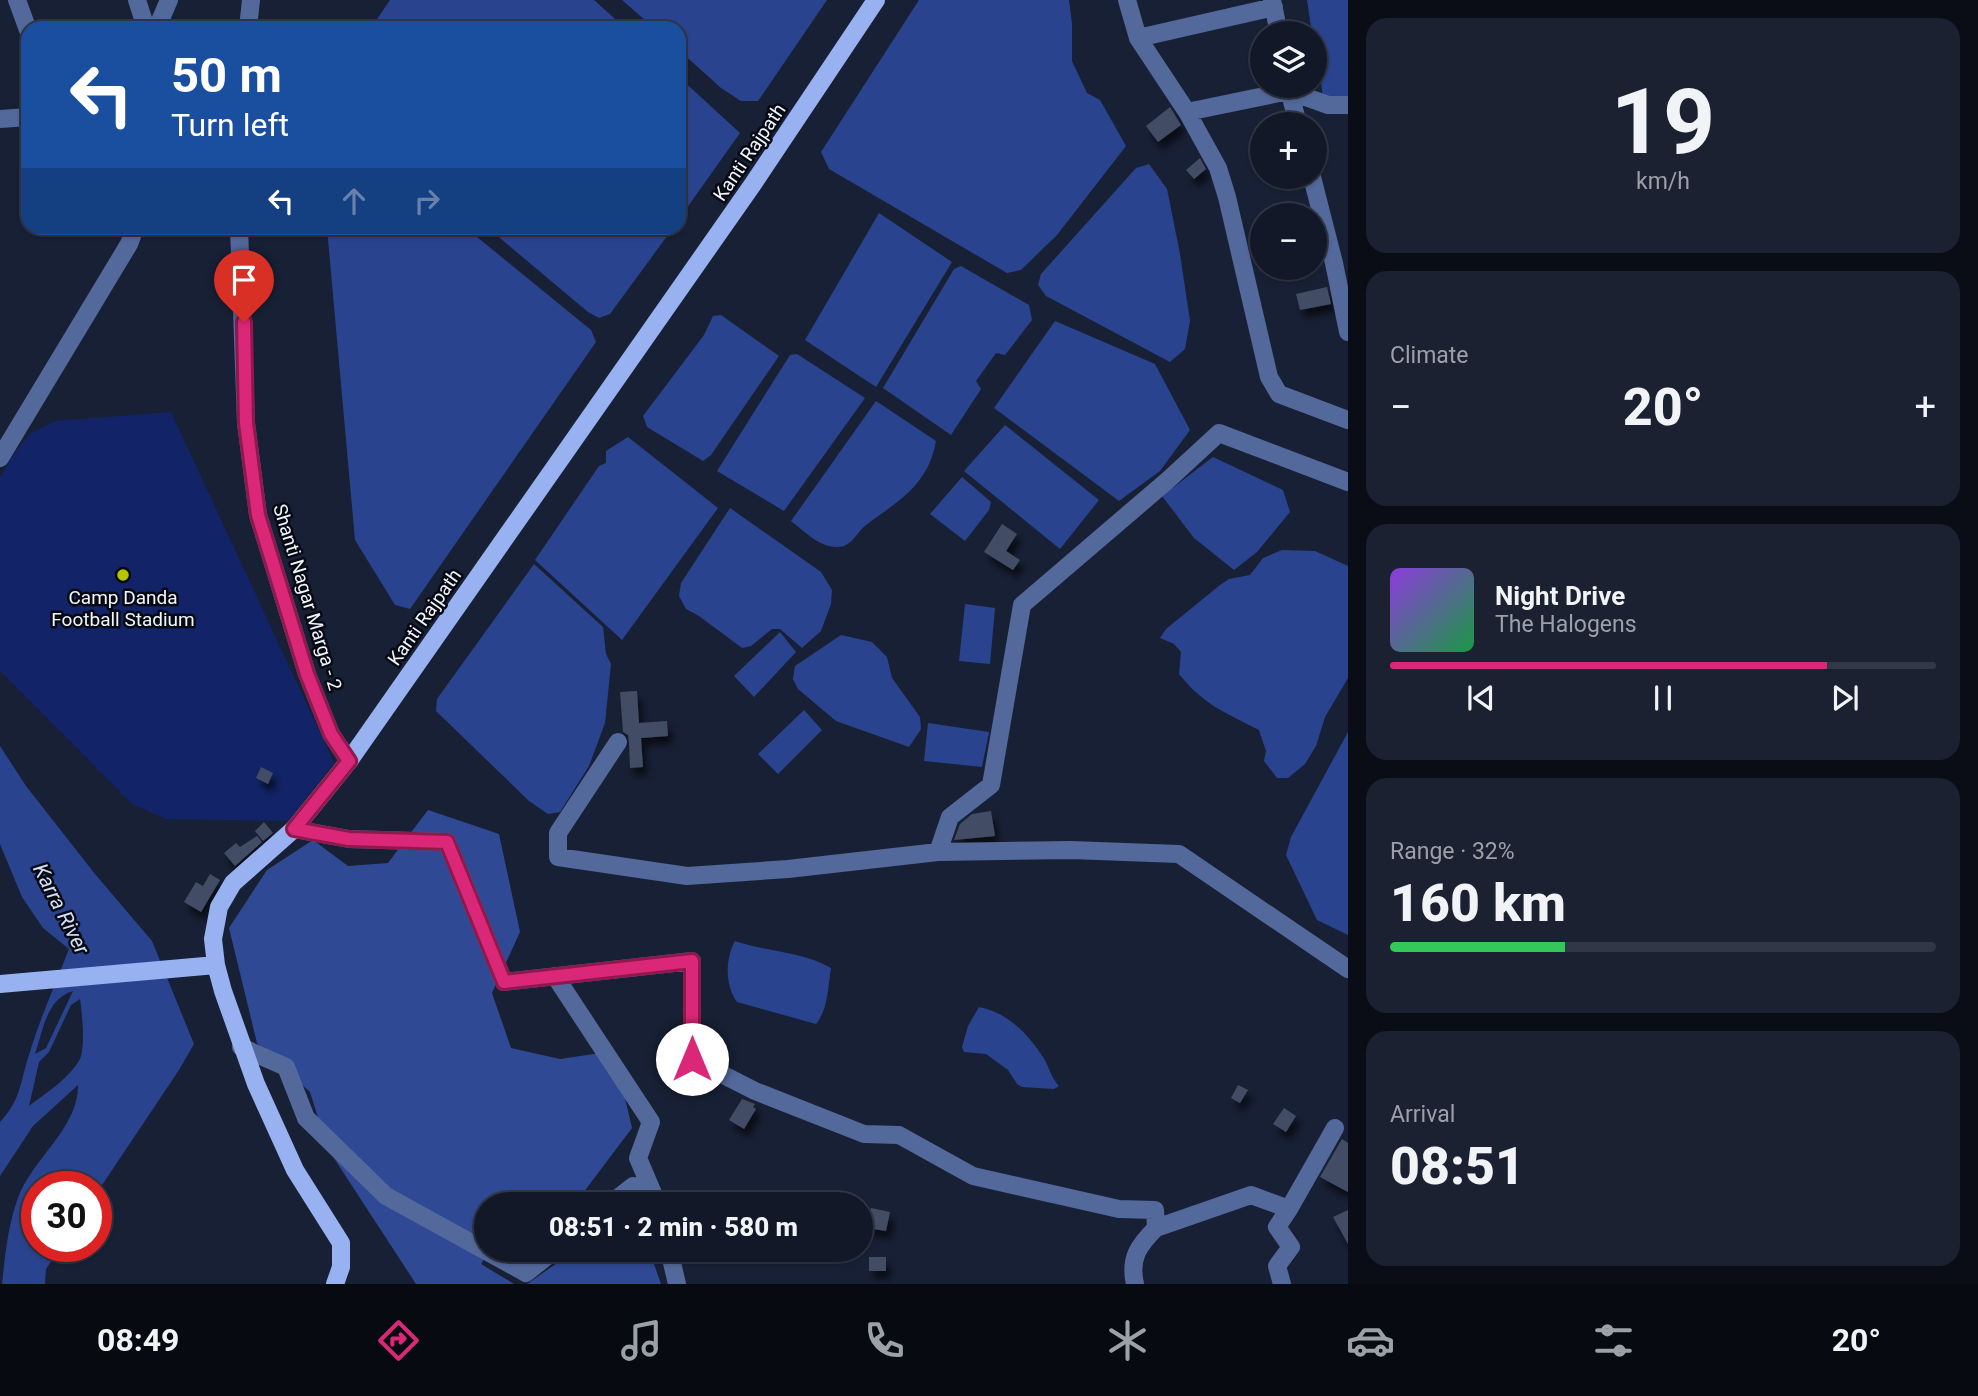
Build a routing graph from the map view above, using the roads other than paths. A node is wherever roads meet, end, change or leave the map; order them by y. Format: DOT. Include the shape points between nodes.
graph roads {
  1 [pos="17,0"];
  2 [pos="137,0"];
  3 [pos="169,0"];
  4 [pos="251,0"];
  5 [pos="876,0"];
  6 [pos="1127,0"];
  7 [pos="1273,3"];
  8 [pos="25,21"];
  9 [pos="144,21"];
  10 [pos="161,21"];
  11 [pos="249,21"];
  12 [pos="1277,21"];
  13 [pos="1139,38"];
  14 [pos="1250,97"];
  15 [pos="1313,98"];
  16 [pos="1348,105"];
  17 [pos="1187,112"];
  18 [pos="21,118"];
  19 [pos="0,119"];
  20 [pos="1316,189"];
  21 [pos="132,235"];
  22 [pos="239,235"];
  23 [pos="1341,262"];
  24 [pos="1348,332"];
  25 [pos="1348,420"];
  26 [pos="0,458"];
  27 [pos="1348,482"];
  28 [pos="618,742"];
  29 [pos="349,761"];
  30 [pos="294,829"];
  31 [pos="937,852"];
  32 [pos="216,965"];
  33 [pos="1348,969"];
  34 [pos="555,976"];
  35 [pos="6,984"];
  36 [pos="241,1047"];
  37 [pos="1335,1128"];
  38 [pos="625,1192"];
  39 [pos="644,1192"];
  40 [pos="652,1192"];
  41 [pos="1289,1209"];
  42 [pos="1156,1228"];
  43 [pos="474,1244"];
  44 [pos="506,1262"];
  45 [pos="540,1262"];
  46 [pos="672,1262"];
  47 [pos="335,1284"];
  48 [pos="677,1284"];
  49 [pos="1135,1284"];
  50 [pos="1282,1284"];
  1 -- 8 [label="street"];
  2 -- 9 [label="street"];
  3 -- 10 [label="street"];
  4 -- 11 [label="street"];
  5 -- 29 [label="main road, Kanti Rajpath" via="746,195"];
  6 -- 13 [label="street"];
  7 -- 12 [label="street"];
  7 -- 13 [label="street"];
  13 -- 17 [label="street"];
  14 -- 17 [label="street"];
  15 -- 16 [label="street"];
  17 -- 25 [label="street" via="1218,168 1227,197 1269,377 1279,394"];
  18 -- 19 [label="street"];
  20 -- 23 [label="street"];
  21 -- 26 [label="street"];
  22 -- 29 [label="street, Shanti Nagar Marga - 2" via="246,423 258,515 307,674 331,734"];
  23 -- 24 [label="street"];
  27 -- 31 [label="street" via="1219,433 1022,605 991,785 950,817"];
  28 -- 31 [label="street" via="558,833 558,857 687,876"];
  29 -- 30 [label="main road, Kanti Rajpath"];
  30 -- 32 [label="main road, Kanti Rajpath" via="233,883 219,907"];
  30 -- 34 [label="street" via="349,839 447,842 504,982"];
  31 -- 33 [label="street" via="1179,854"];
  32 -- 35 [label="main road"];
  32 -- 36 [label="main road, Kanti Rajpath"];
  34 -- 40 [label="street" via="651,1122 638,1158"];
  34 -- 42 [label="street" via="692,961 692,1059 755,1091 863,1134 899,1135 973,1176 1119,1209 1155,1210"];
  36 -- 43 [label="street" via="286,1067 306,1118 386,1196"];
  36 -- 47 [label="main road, Kanti Rajpath" via="295,1170 341,1243"];
  37 -- 41 [label="street"];
  38 -- 39 [label="street" via="633,1186"];
  41 -- 42 [label="street" via="1251,1195"];
  41 -- 50 [label="street" via="1277,1227 1291,1247 1277,1266"];
  42 -- 49 [label="street" via="1140,1244 1132,1269"];
  44 -- 45 [label="street" via="526,1273"];
  46 -- 48 [label="street"];
}
